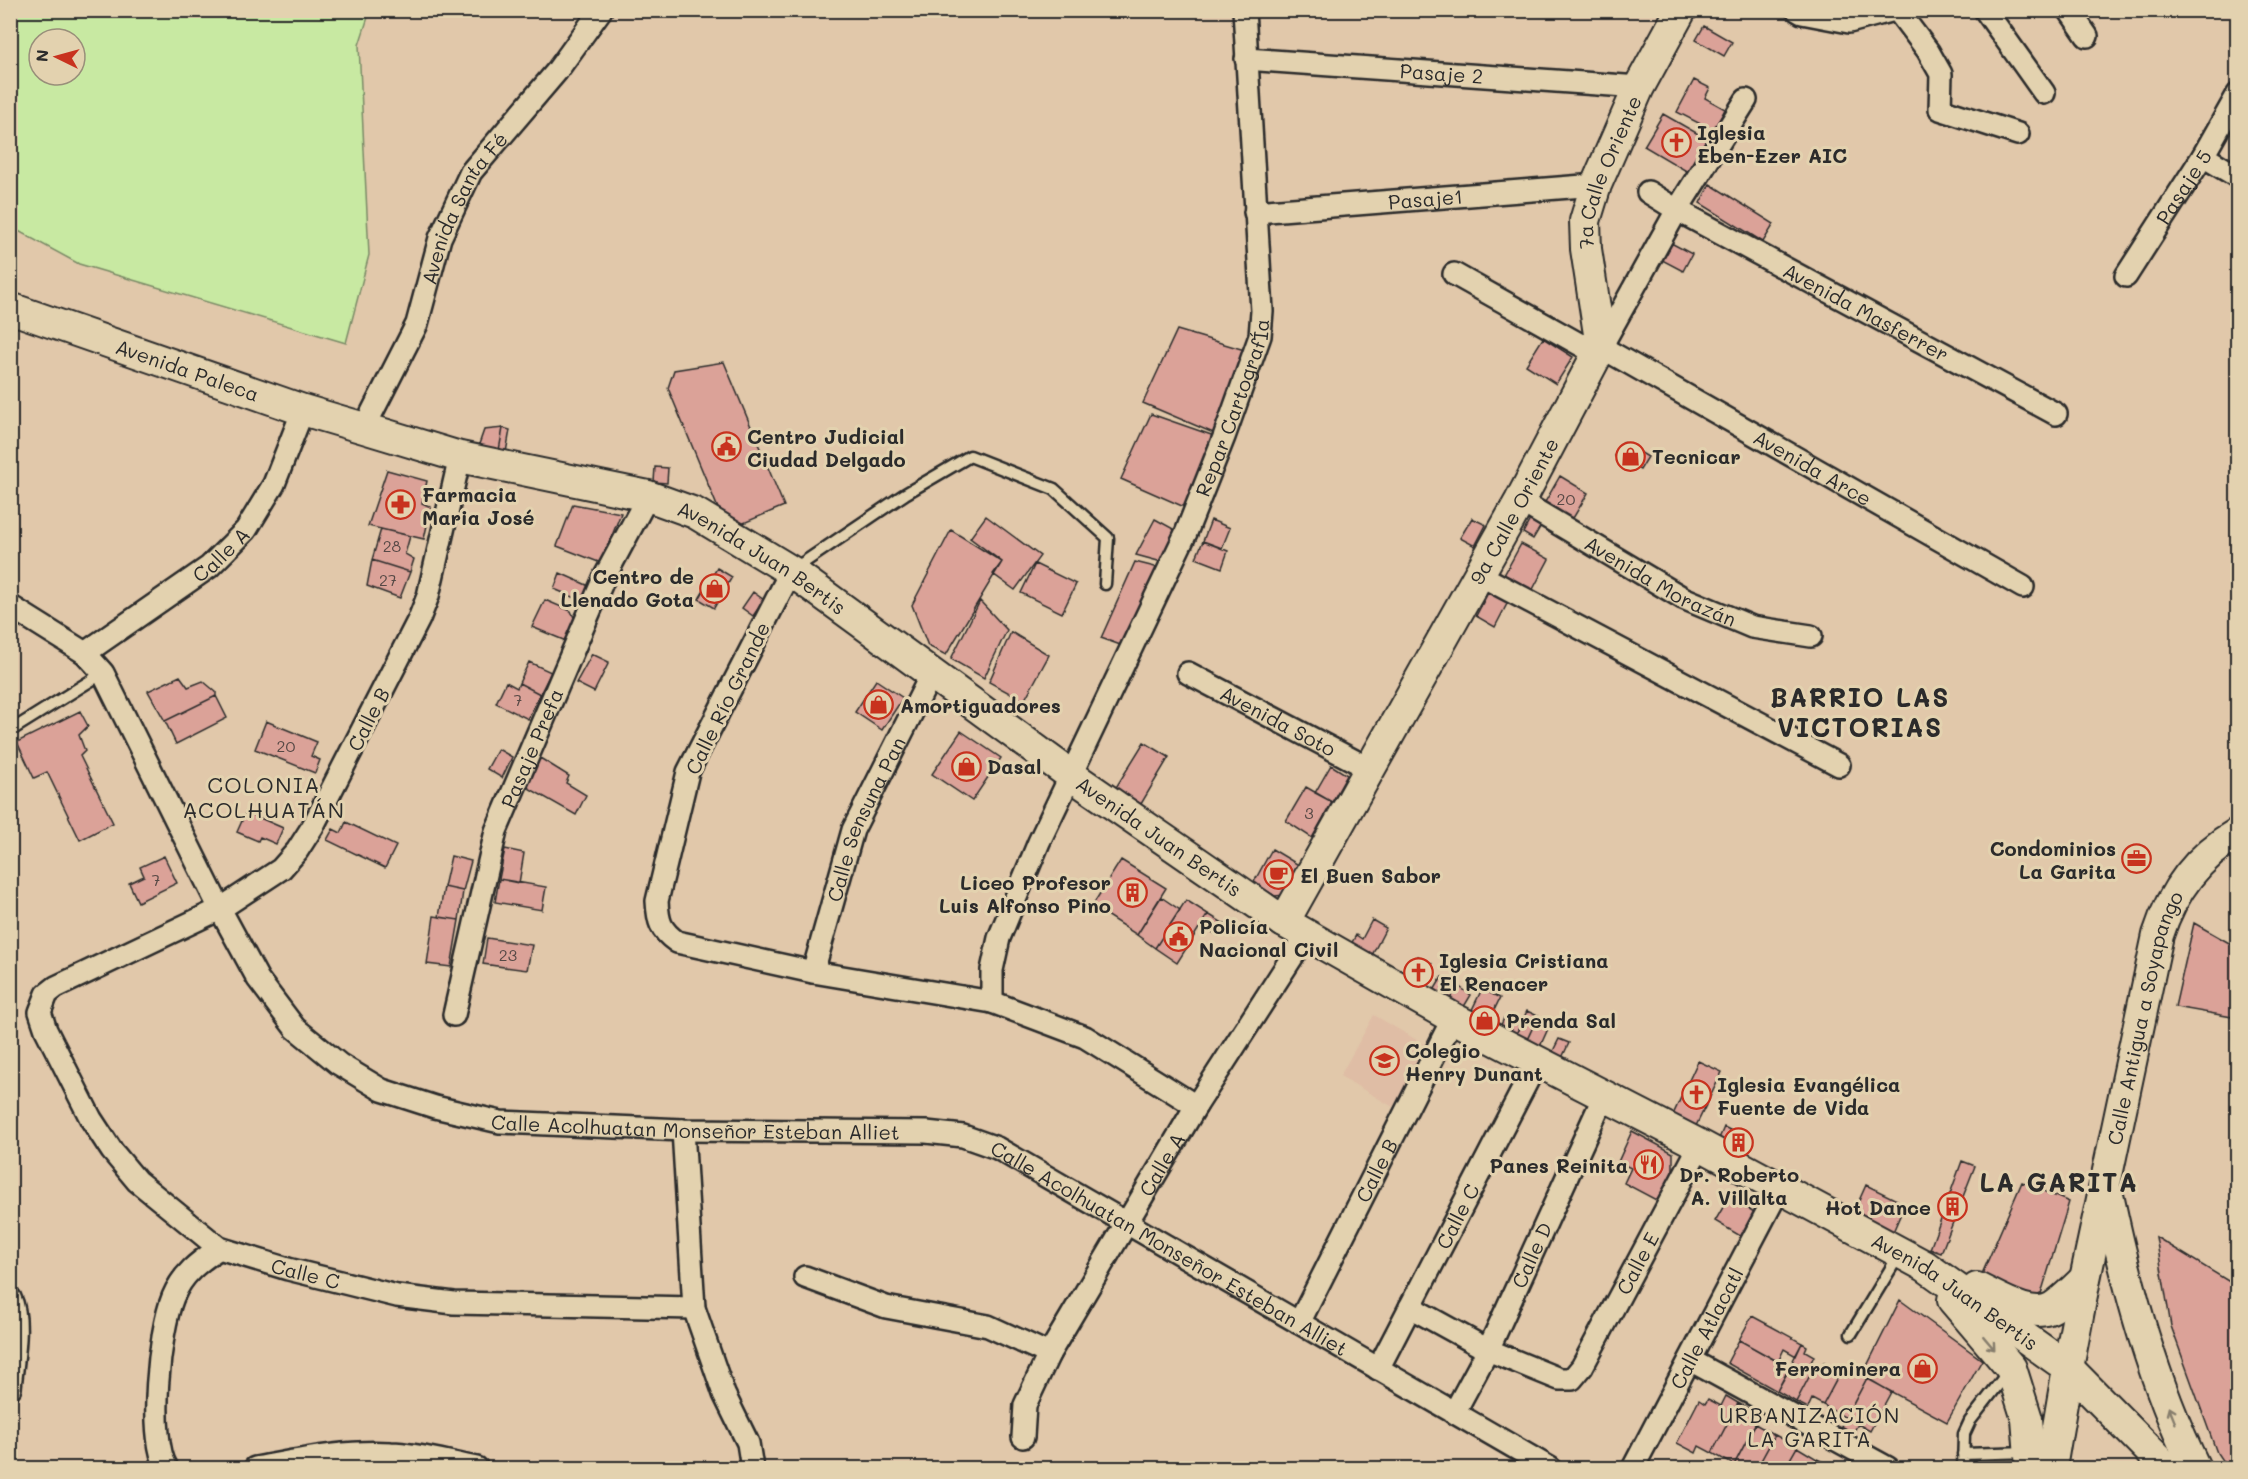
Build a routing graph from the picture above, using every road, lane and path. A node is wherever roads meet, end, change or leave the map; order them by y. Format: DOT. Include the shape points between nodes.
graph roads {
  1 [pos="601,10"];
  2 [pos="1244,10"];
  3 [pos="1681,10"];
  4 [pos="1797,10"];
  5 [pos="1896,10"];
  6 [pos="1984,10"];
  7 [pos="2069,10"];
  8 [pos="2087,36"];
  9 [pos="1246,59"];
  10 [pos="1639,87"];
  11 [pos="2044,93"];
  12 [pos="2238,94"];
  13 [pos="1746,100"];
  14 [pos="2018,134"];
  15 [pos="2203,156"];
  16 [pos="2238,177"];
  17 [pos="1596,185"];
  18 [pos="1648,192"];
  19 [pos="1677,210"];
  20 [pos="1255,212"];
  21 [pos="1454,274"];
  22 [pos="2126,276"];
  23 [pos="10,308"];
  24 [pos="1599,350"];
  25 [pos="303,410"];
  26 [pos="2056,414"];
  27 [pos="364,428"];
  28 [pos="460,457"];
  29 [pos="648,496"];
  30 [pos="1520,501"];
  31 [pos="791,572"];
  32 [pos="1479,574"];
  33 [pos="1105,584"];
  34 [pos="2023,587"];
  35 [pos="10,606"];
  36 [pos="1811,636"];
  37 [pos="85,653"];
  38 [pos="932,673"];
  39 [pos="1188,673"];
  40 [pos="103,674"];
  41 [pos="10,731"];
  42 [pos="1839,765"];
  43 [pos="1370,769"];
  44 [pos="1072,776"];
  45 [pos="2238,834"];
  46 [pos="220,909"];
  47 [pos="1295,928"];
  48 [pos="813,972"];
  49 [pos="992,1002"];
  50 [pos="40,1012"];
  51 [pos="454,1015"];
  52 [pos="1453,1018"];
  53 [pos="1537,1062"];
  54 [pos="1604,1096"];
  55 [pos="1196,1106"];
  56 [pos="683,1130"];
  57 [pos="1700,1145"];
  58 [pos="2106,1187"];
  59 [pos="1779,1189"];
  60 [pos="1127,1224"];
  61 [pos="219,1248"];
  62 [pos="1912,1259"];
  63 [pos="805,1277"];
  64 [pos="2085,1279"];
  65 [pos="10,1298"];
  66 [pos="1410,1307"];
  67 [pos="694,1308"];
  68 [pos="1299,1323"];
  69 [pos="1851,1334"];
  70 [pos="1488,1350"];
  71 [pos="1049,1354"];
  72 [pos="1690,1360"];
  73 [pos="2011,1368"];
  74 [pos="2068,1368"];
  75 [pos="1378,1369"];
  76 [pos="10,1388"];
  77 [pos="1454,1413"];
  78 [pos="1023,1437"];
  79 [pos="1963,1454"];
  80 [pos="2037,1463"];
  81 [pos="167,1468"];
  82 [pos="255,1468"];
  83 [pos="477,1468"];
  84 [pos="752,1468"];
  85 [pos="1550,1468"];
  86 [pos="1633,1468"];
  87 [pos="1888,1468"];
  88 [pos="1963,1468"];
  89 [pos="2167,1468"];
  90 [pos="2195,1468"];
  1 -- 27 [label="street, Avenida Santa Fé" via="557,71 471,172 440,238 417,324"];
  2 -- 9 [label="street, Repar CartografÍa"];
  3 -- 10 [label="main road, 7a Calle Oriente"];
  4 -- 5 [label="street" via="1849,22"];
  5 -- 14 [label="street" via="1941,74 1940,109"];
  6 -- 11 [label="street"];
  7 -- 8 [label="street"];
  9 -- 10 [label="street, Pasaje 2"];
  9 -- 20 [label="street, Repar CartografÍa"];
  10 -- 17 [label="main road, 7a Calle Oriente"];
  12 -- 15 [label="street, Pasaje 5"];
  13 -- 19 [label="street, 9a Calle Oriente"];
  15 -- 16 [label="street"];
  15 -- 22 [label="street, Pasaje 5"];
  17 -- 20 [label="street, Pasaje1"];
  17 -- 24 [label="main road, 7a Calle Oriente" via="1585,221"];
  18 -- 19 [label="street, Avenida Masferrer"];
  19 -- 24 [label="street, 9a Calle Oriente"];
  19 -- 26 [label="street, Avenida Masferrer"];
  20 -- 44 [label="street, Repar CartografÍa" via="1262,311 1260,336 1186,533"];
  21 -- 24 [label="street, Avenida Arce"];
  23 -- 25 [label="main road, Avenida Paleca"];
  24 -- 30 [label="main road, 9a Calle Oriente"];
  24 -- 34 [label="street, Avenida Arce"];
  25 -- 27 [label="main road, Avenida Paleca"];
  25 -- 37 [label="street, Calle A" via="274,484 246,530 208,567"];
  27 -- 28 [label="main road, Avenida Juan Bertis"];
  28 -- 29 [label="main road, Avenida Juan Bertis"];
  28 -- 46 [label="street, Calle B" via="428,596 419,619 314,826 281,869"];
  29 -- 31 [label="main road, Avenida Juan Bertis" via="695,513"];
  29 -- 51 [label="street, Pasaje Prefa" via="604,578 496,831"];
  30 -- 32 [label="main road, 9a Calle Oriente"];
  30 -- 36 [label="street, Avenida Morazán" via="1683,597 1752,627"];
  31 -- 33 [label="lane" via="905,494 970,456 1054,489 1108,538"];
  31 -- 38 [label="main road, Avenida Juan Bertis"];
  31 -- 48 [label="street, Calle Río Grande" via="688,772 657,901 657,916 664,933 677,942"];
  32 -- 42 [label="street"];
  32 -- 43 [label="main road, 9a Calle Oriente"];
  35 -- 37 [label="street, Calle Acolhuatan Monseñor Esteban Alliet"];
  37 -- 40 [label="street, Calle Acolhuatan Monseñor Esteban Alliet"];
  38 -- 44 [label="main road, Avenida Juan Bertis"];
  38 -- 48 [label="street, Calle Sensuna Pan" via="853,830"];
  39 -- 43 [label="street, Avenida Soto"];
  40 -- 41 [label="lane"];
  40 -- 46 [label="street, Calle Acolhuatan Monseñor Esteban Alliet"];
  43 -- 47 [label="main road, 9a Calle Oriente"];
  44 -- 47 [label="main road, Avenida Juan Bertis"];
  44 -- 49 [label="street, Repar CartografÍa" via="999,938 992,970"];
  45 -- 58 [label="main road, Calle Antigua a Soyapango" via="2202,860 2165,912"];
  46 -- 50 [label="street, Calle B" via="56,987 47,994"];
  46 -- 56 [label="street, Calle Acolhuatan Monseñor Esteban Alliet" via="258,979 295,1028 339,1064 382,1090 500,1122"];
  47 -- 52 [label="main road, Avenida Juan Bertis"];
  47 -- 55 [label="street, Calle A"];
  48 -- 49 [label="street"];
  49 -- 55 [label="street" via="1085,1037"];
  50 -- 61 [label="street, Calle C" via="91,1119 112,1151 137,1181"];
  52 -- 53 [label="main road, Avenida Juan Bertis"];
  52 -- 68 [label="street, Calle B"];
  53 -- 54 [label="main road, Avenida Juan Bertis"];
  53 -- 66 [label="street, Calle C"];
  54 -- 57 [label="main road, Avenida Juan Bertis"];
  54 -- 70 [label="street, Calle D"];
  55 -- 60 [label="street, Calle A"];
  56 -- 60 [label="street, Calle Acolhuatan Monseñor Esteban Alliet" via="926,1132 963,1136 997,1148"];
  56 -- 67 [label="street"];
  57 -- 59 [label="main road, Avenida Juan Bertis"];
  57 -- 70 [label="street, Calle E" via="1582,1367 1572,1379 1559,1379"];
  58 -- 64 [label="main road, Calle Antigua a Soyapango"];
  90 -- 58 [label="main road, one-way" via="2152,1365"];
  59 -- 62 [label="main road, Avenida Juan Bertis"];
  59 -- 72 [label="street, Calle Atlacatl"];
  60 -- 68 [label="street, Calle Acolhuatan Monseñor Esteban Alliet"];
  60 -- 71 [label="street, Calle A"];
  61 -- 67 [label="street, Calle C" via="397,1296 454,1303"];
  61 -- 81 [label="street" via="190,1268 173,1297 168,1317 159,1356 159,1447"];
  62 -- 64 [label="main road" via="2031,1312 2053,1307"];
  62 -- 69 [label="lane"];
  62 -- 73 [label="main road, one-way"];
  62 -- 74 [label="main road, Avenida Juan Bertis"];
  63 -- 71 [label="street" via="886,1307 988,1326"];
  64 -- 74 [label="main road, Calle Antigua a Soyapango"];
  65 -- 76 [label="street" via="15,1324"];
  66 -- 70 [label="street"];
  66 -- 75 [label="street, Calle C"];
  67 -- 84 [label="street" via="724,1394 747,1443"];
  68 -- 75 [label="street, Calle Acolhuatan Monseñor Esteban Alliet"];
  70 -- 77 [label="street, Calle D"];
  71 -- 78 [label="street, Calle A" via="1025,1405"];
  72 -- 86 [label="street, Calle Atlacatl"];
  72 -- 87 [label="street"];
  73 -- 79 [label="lane" via="1970,1421 1964,1434"];
  73 -- 80 [label="main road"];
  74 -- 80 [label="main road, Calle Antigua a Soyapango"];
  74 -- 89 [label="main road, Avenida Juan Bertis"];
  75 -- 77 [label="street, Calle Acolhuatan Monseñor Esteban Alliet"];
  77 -- 85 [label="street, Calle Acolhuatan Monseñor Esteban Alliet"];
  79 -- 80 [label="lane"];
  79 -- 88 [label="lane"];
  82 -- 83 [label="street" via="362,1452 401,1454"];
}
